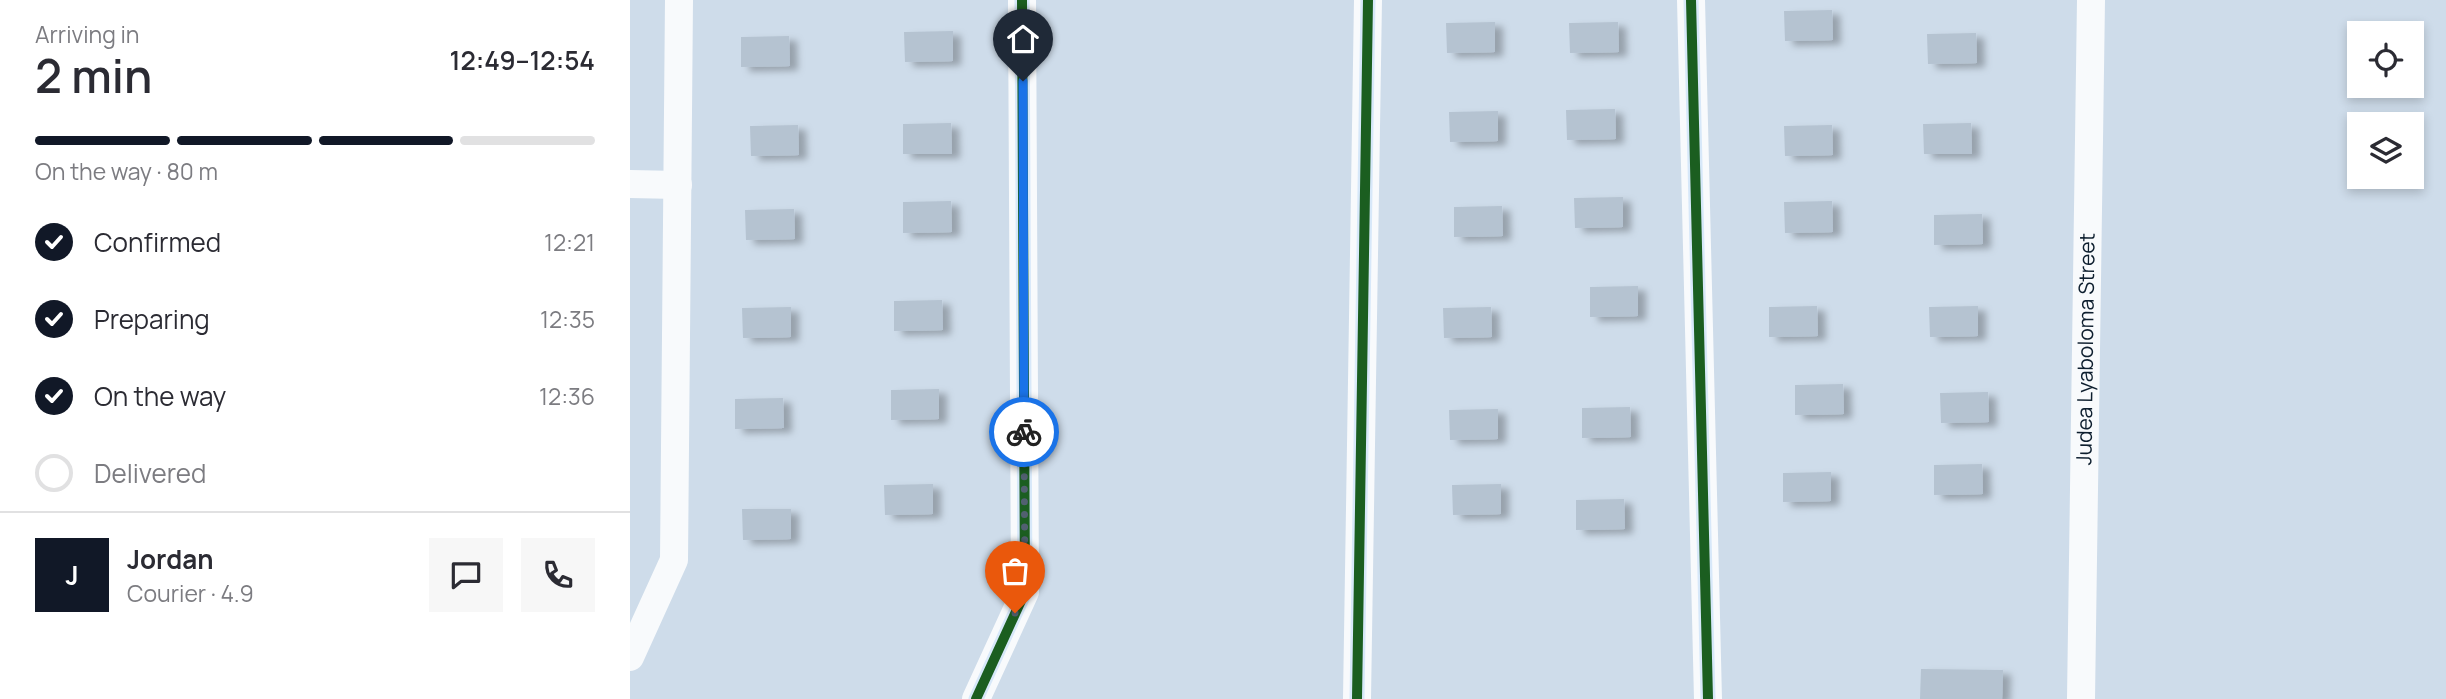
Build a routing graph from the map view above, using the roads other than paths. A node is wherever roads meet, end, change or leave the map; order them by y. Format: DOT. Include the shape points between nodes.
graph roads {
  1 [pos="679,0"];
  2 [pos="1022,0"];
  3 [pos="1368,0"];
  4 [pos="1691,0"];
  5 [pos="2091,0"];
  6 [pos="630,184"];
  7 [pos="678,185"];
  8 [pos="630,657"];
  9 [pos="976,699"];
  10 [pos="1357,699"];
  11 [pos="1708,699"];
  12 [pos="2081,699"];
  1 -- 7 [label="street"];
  2 -- 9 [label="street" via="1025,592"];
  3 -- 10 [label="street"];
  4 -- 11 [label="street"];
  5 -- 12 [label="street, Judea Lyaboloma Street"];
  6 -- 7 [label="street"];
  7 -- 8 [label="street" via="674,560"];
}
